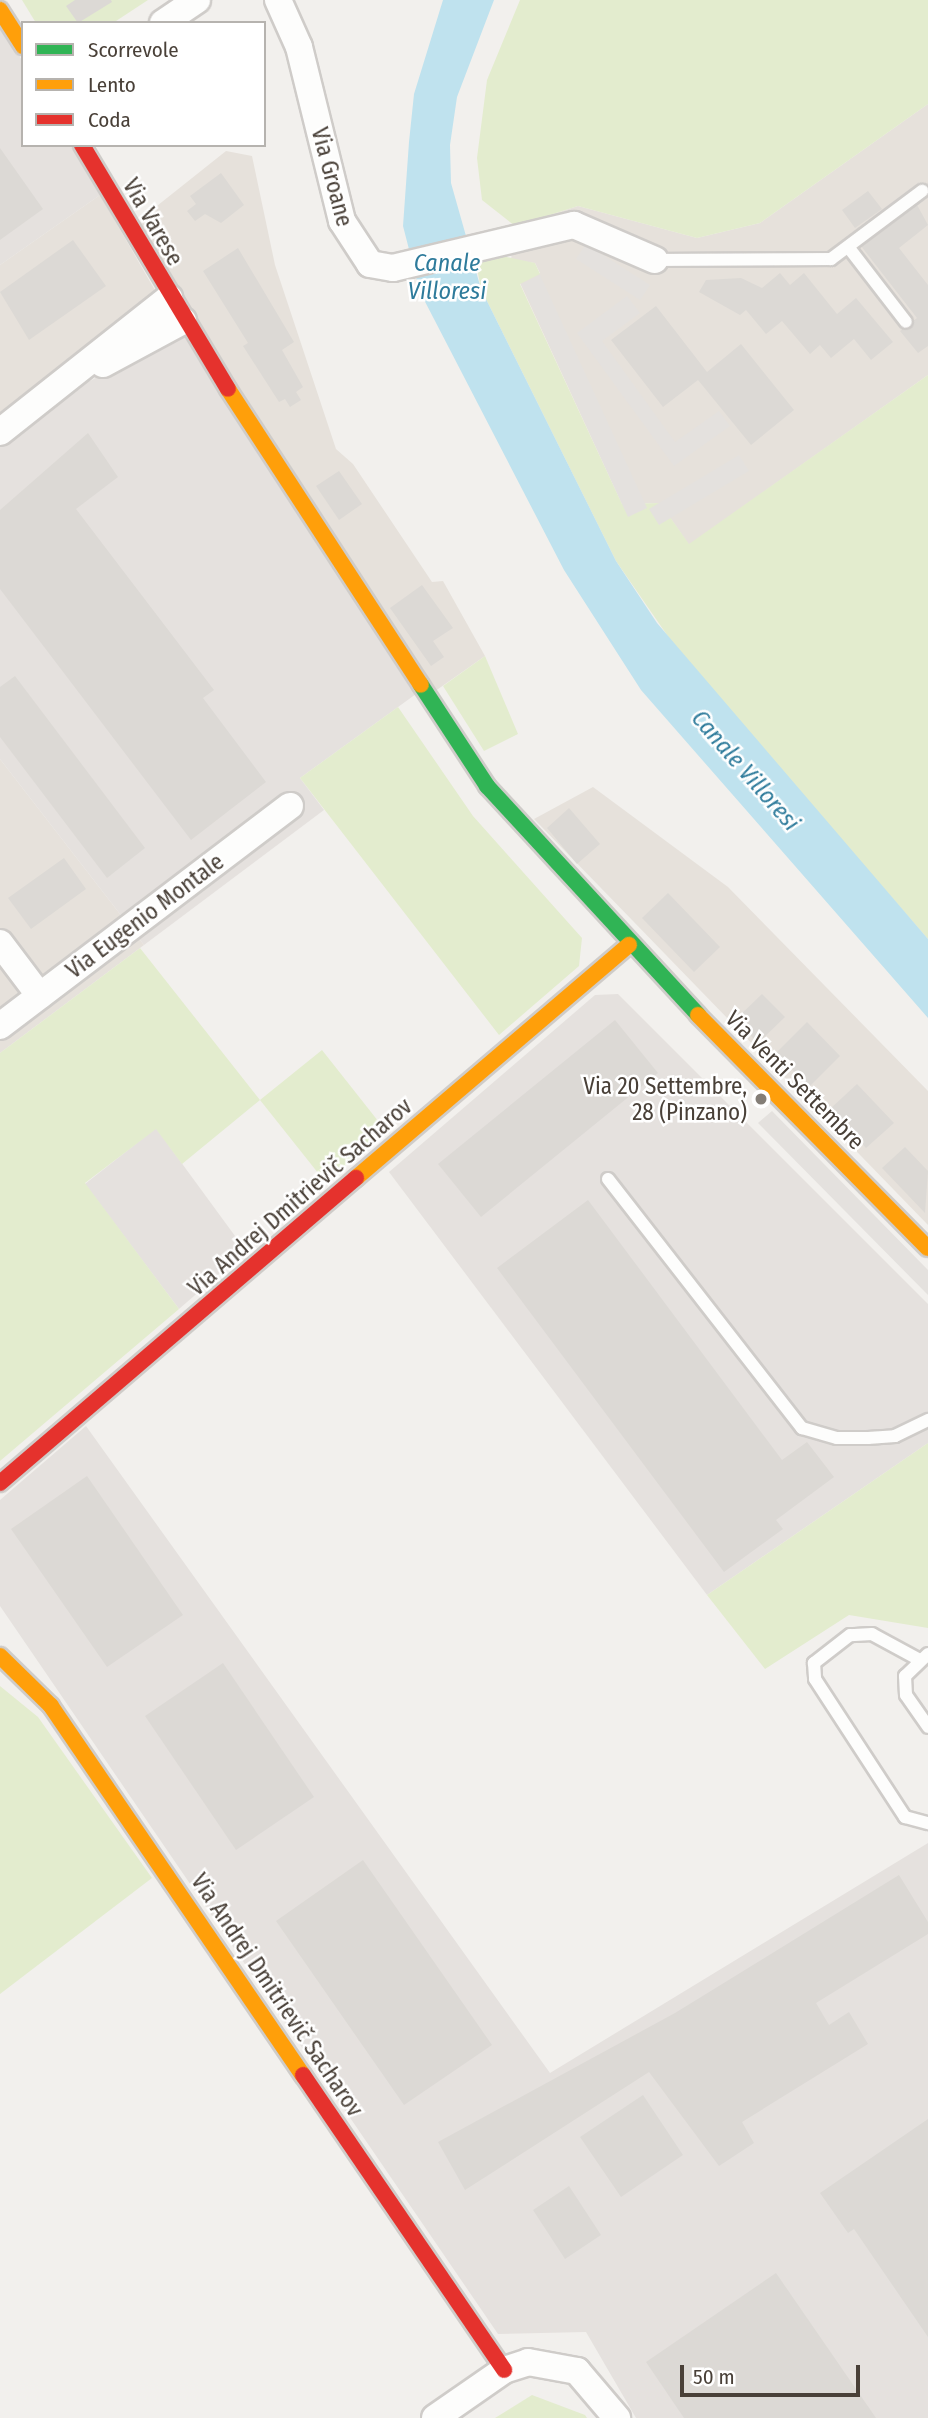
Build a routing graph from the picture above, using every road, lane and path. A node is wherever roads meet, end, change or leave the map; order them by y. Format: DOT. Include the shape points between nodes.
graph roads {
  1 [pos="197,0"];
  2 [pos="278,0"];
  3 [pos="0,10"];
  4 [pos="166,21"];
  5 [pos="21,43"];
  6 [pos="83,147"];
  7 [pos="922,191"];
  8 [pos="849,248"];
  9 [pos="655,260"];
  10 [pos="169,298"];
  11 [pos="183,321"];
  12 [pos="906,322"];
  13 [pos="67,383"];
  14 [pos="0,432"];
  15 [pos="290,806"];
  16 [pos="0,943"];
  17 [pos="629,945"];
  18 [pos="40,996"];
  19 [pos="0,1026"];
  20 [pos="608,1179"];
  21 [pos="928,1248"];
  22 [pos="928,1420"];
  23 [pos="0,1483"];
  24 [pos="0,1656"];
  25 [pos="923,1657"];
  26 [pos="922,1707"];
  27 [pos="928,1727"];
  28 [pos="928,1823"];
  29 [pos="503,2370"];
  30 [pos="435,2418"];
  31 [pos="617,2418"];
  1 -- 4 [label="street"];
  2 -- 9 [label="street, Via Groane" via="299,47 348,235 370,264 402,266 574,225"];
  3 -- 5 [label="street"];
  6 -- 10 [label="street, Via Varese"];
  7 -- 8 [label="lane"];
  8 -- 9 [label="lane" via="831,259"];
  8 -- 12 [label="lane"];
  10 -- 11 [label="street, Via Varese"];
  10 -- 13 [label="street"];
  11 -- 13 [label="street"];
  11 -- 17 [label="street, Via Varese" via="487,786"];
  13 -- 14 [label="street"];
  15 -- 18 [label="street, Via Eugenio Montale"];
  16 -- 18 [label="street"];
  17 -- 21 [label="street, Via Venti Settembre"];
  17 -- 23 [label="street, Via Andrej Dmitrievič Sacharov"];
  18 -- 19 [label="street, Via Eugenio Montale"];
  20 -- 22 [label="lane" via="802,1428 837,1438 881,1437"];
  24 -- 29 [label="street, Via Andrej Dmitrievič Sacharov" via="51,1706"];
  25 -- 26 [label="lane" via="905,1676"];
  25 -- 28 [label="lane" via="872,1634 850,1635 814,1663 815,1679 905,1817"];
  26 -- 27 [label="lane"];
  29 -- 30 [label="street"];
  29 -- 31 [label="street" via="528,2362 577,2371"];
}
